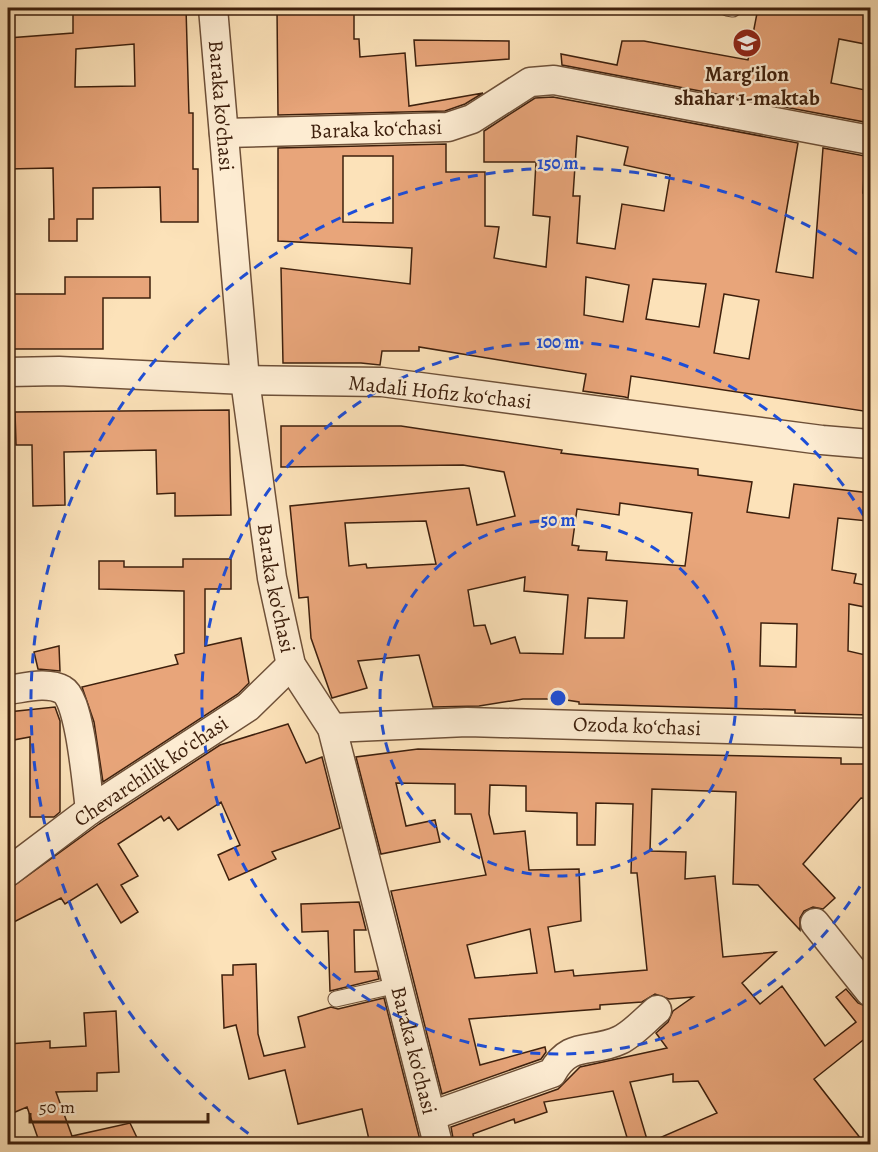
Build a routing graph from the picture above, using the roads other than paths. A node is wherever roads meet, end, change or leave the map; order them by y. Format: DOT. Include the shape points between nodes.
graph roads {
  1 [pos="213,8"];
  2 [pos="224,133"];
  3 [pos="870,140"];
  4 [pos="8,372"];
  5 [pos="245,380"];
  6 [pos="870,444"];
  7 [pos="291,665"];
  8 [pos="8,690"];
  9 [pos="332,728"];
  10 [pos="870,733"];
  11 [pos="90,810"];
  12 [pos="8,872"];
  13 [pos="815,923"];
  14 [pos="398,985"];
  15 [pos="870,992"];
  16 [pos="336,999"];
  17 [pos="657,1010"];
  18 [pos="431,1116"];
  19 [pos="438,1144"];
  1 -- 2 [label="street, Baraka ko'chasi"];
  2 -- 3 [label="street, Baraka koʻchasi" via="448,127 472,119 530,82 554,80"];
  2 -- 5 [label="street, Baraka ko'chasi"];
  4 -- 5 [label="street, Madali Hofiz koʻchasi"];
  5 -- 6 [label="street, Madali Hofiz koʻchasi" via="382,382"];
  5 -- 7 [label="street, Baraka ko'chasi" via="272,578"];
  7 -- 9 [label="street, Baraka ko'chasi"];
  7 -- 11 [label="street, Chevarchilik koʻchasi" via="248,706"];
  8 -- 11 [label="street" via="41,686 61,688 68,694 78,722"];
  9 -- 10 [label="street, Ozoda koʻchasi" via="467,722"];
  9 -- 14 [label="street, Baraka ko'chasi"];
  11 -- 12 [label="street, Chevarchilik koʻchasi"];
  13 -- 15 [label="street"];
  14 -- 16 [label="lane"];
  14 -- 18 [label="street, Baraka ko'chasi"];
  17 -- 18 [label="street" via="621,1040 569,1052 552,1074"];
  18 -- 19 [label="street, Baraka ko'chasi"];
}
